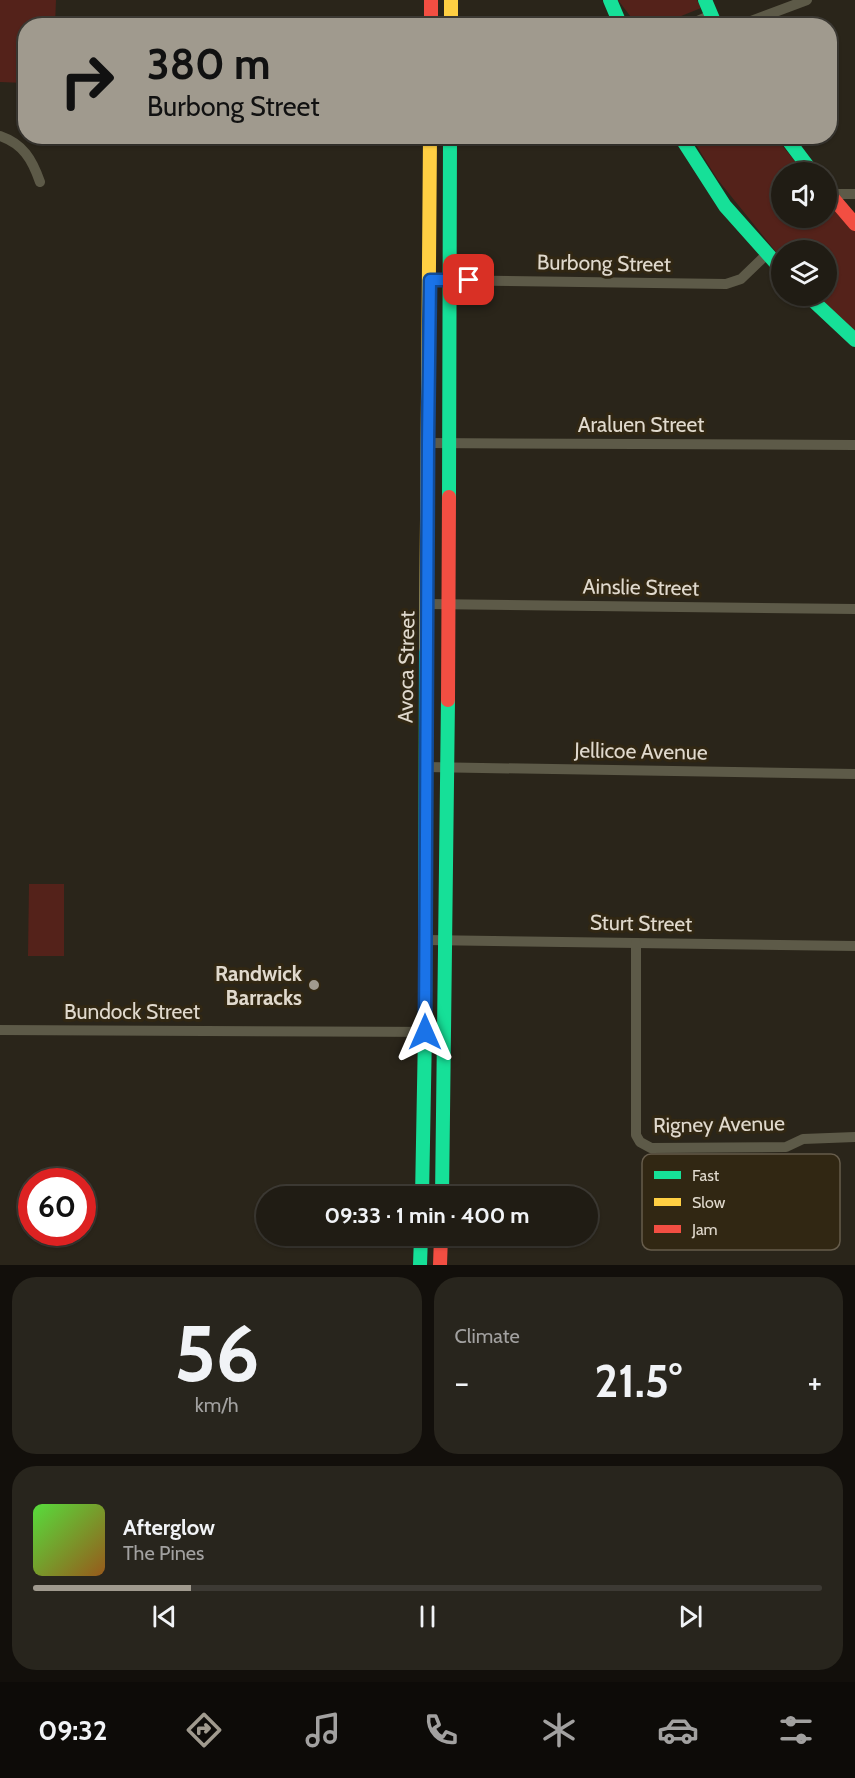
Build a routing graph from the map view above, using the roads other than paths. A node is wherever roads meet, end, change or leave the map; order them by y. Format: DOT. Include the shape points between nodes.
graph roads {
  1 [pos="431,0"];
  2 [pos="451,0"];
  3 [pos="610,0"];
  4 [pos="705,0"];
  5 [pos="807,0"];
  6 [pos="431,18"];
  7 [pos="451,18"];
  8 [pos="618,18"];
  9 [pos="713,18"];
  10 [pos="759,18"];
  11 [pos="0,136"];
  12 [pos="430,144"];
  13 [pos="450,144"];
  14 [pos="685,144"];
  15 [pos="791,144"];
  16 [pos="804,162"];
  17 [pos="40,182"];
  18 [pos="837,193"];
  19 [pos="855,194"];
  20 [pos="837,203"];
  21 [pos="855,224"];
  22 [pos="767,254"];
  23 [pos="771,258"];
  24 [pos="430,280"];
  25 [pos="449,280"];
  26 [pos="819,306"];
  27 [pos="855,340"];
  28 [pos="428,443"];
  29 [pos="449,443"];
  30 [pos="855,445"];
  31 [pos="427,604"];
  32 [pos="448,604"];
  33 [pos="855,609"];
  34 [pos="426,767"];
  35 [pos="448,768"];
  36 [pos="855,774"];
  37 [pos="426,940"];
  38 [pos="446,940"];
  39 [pos="636,943"];
  40 [pos="855,946"];
  41 [pos="0,1030"];
  42 [pos="425,1032"];
  43 [pos="445,1032"];
  44 [pos="855,1137"];
  45 [pos="422,1186"];
  46 [pos="442,1186"];
  47 [pos="421,1246"];
  48 [pos="441,1246"];
  49 [pos="420,1265"];
  50 [pos="440,1265"];
  1 -- 6 [label="main road"];
  2 -- 7 [label="main road"];
  3 -- 8 [label="main road"];
  4 -- 9 [label="main road"];
  5 -- 10 [label="street"];
  11 -- 17 [label="street" via="25,151"];
  12 -- 24 [label="main road, Avoca Street"];
  13 -- 25 [label="main road, Avoca Street"];
  14 -- 22 [label="main road" via="726,206"];
  15 -- 16 [label="main road"];
  18 -- 19 [label="street"];
  20 -- 21 [label="main road"];
  22 -- 23 [label="main road"];
  22 -- 25 [label="street, Burbong Street" via="741,279 726,284"];
  24 -- 25 [label="street, Burbong Street"];
  24 -- 28 [label="main road, Avoca Street"];
  25 -- 29 [label="main road, Avoca Street"];
  26 -- 27 [label="main road"];
  28 -- 29 [label="street, Araluen Street"];
  28 -- 31 [label="main road, Avoca Street"];
  29 -- 30 [label="street, Araluen Street"];
  29 -- 32 [label="main road, Avoca Street"];
  31 -- 32 [label="street, Ainslie Street"];
  31 -- 34 [label="main road, Avoca Street"];
  32 -- 33 [label="street, Ainslie Street"];
  32 -- 35 [label="main road, Avoca Street"];
  34 -- 35 [label="street, Jellicoe Avenue"];
  34 -- 37 [label="main road, Avoca Street"];
  35 -- 36 [label="street, Jellicoe Avenue"];
  35 -- 38 [label="main road, Avoca Street"];
  37 -- 38 [label="street, Sturt Street"];
  37 -- 42 [label="main road, Avoca Street"];
  38 -- 39 [label="street, Sturt Street"];
  38 -- 43 [label="main road, Avoca Street"];
  39 -- 40 [label="street, Sturt Street"];
  39 -- 44 [label="street, Rigney Avenue" via="639,1142 651,1148 786,1147 803,1139"];
  41 -- 42 [label="street, Bundock Street"];
  42 -- 43 [label="street, Bundock Street"];
  42 -- 45 [label="main road, Avoca Street"];
  43 -- 46 [label="main road, Avoca Street"];
  47 -- 49 [label="main road"];
  48 -- 50 [label="main road"];
}
